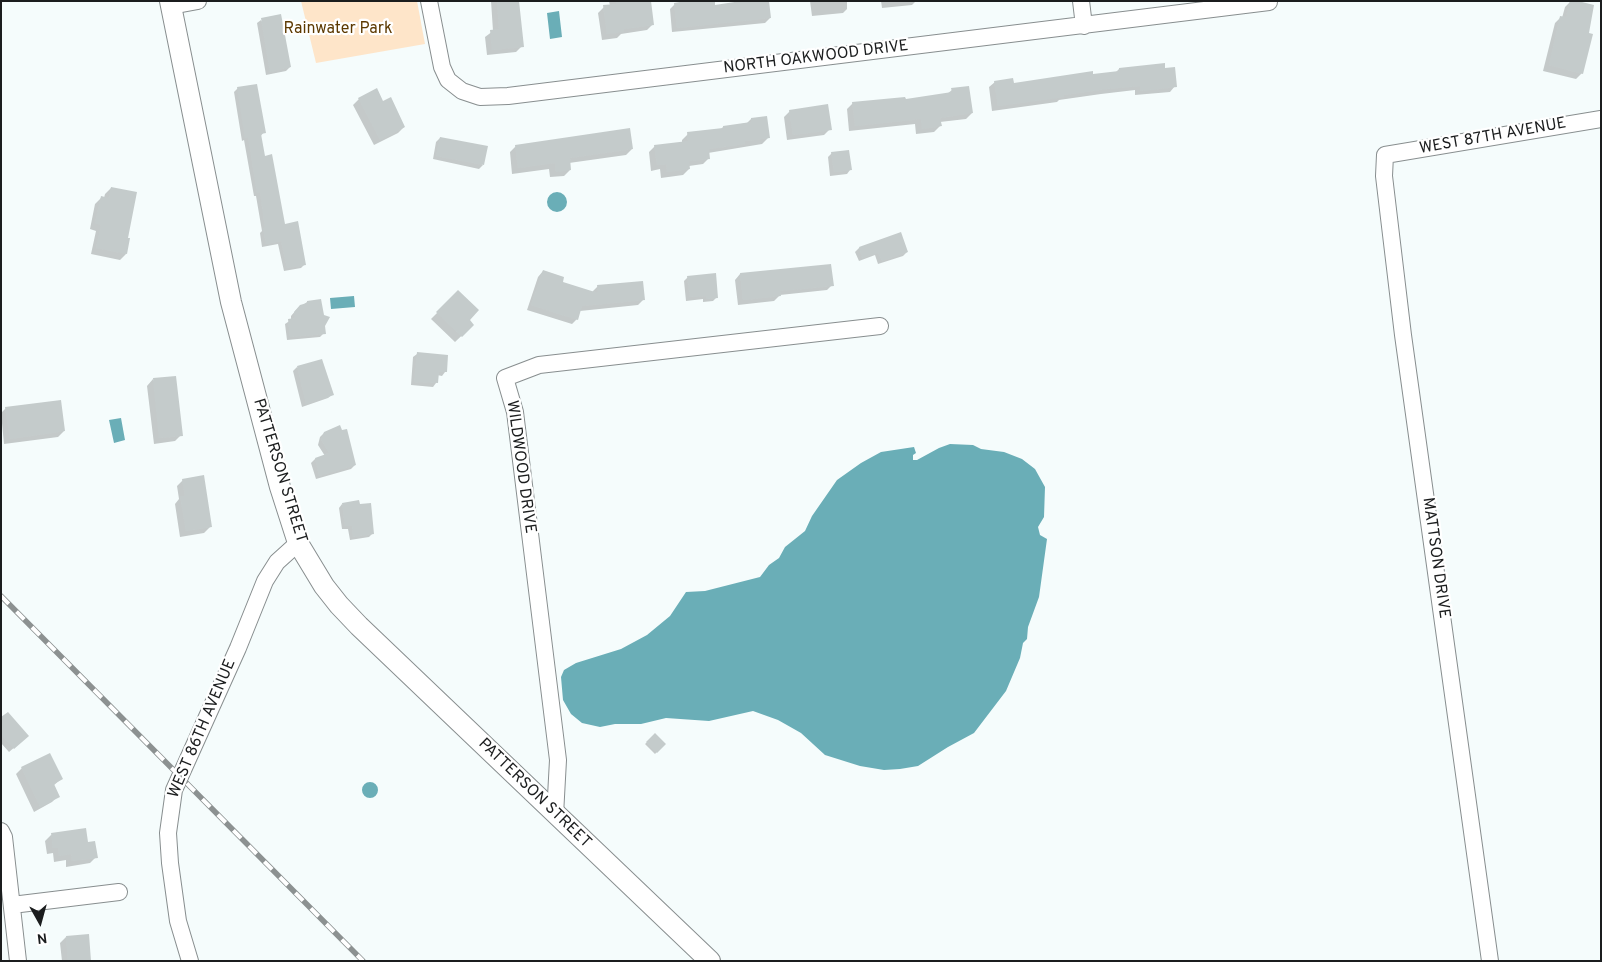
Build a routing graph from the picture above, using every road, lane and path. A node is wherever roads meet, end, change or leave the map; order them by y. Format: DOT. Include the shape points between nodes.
graph roads {
  1 [pos="198,1"];
  2 [pos="429,1"];
  3 [pos="1082,1"];
  4 [pos="1269,2"];
  5 [pos="170,4"];
  6 [pos="1084,26"];
  7 [pos="1601,118"];
  8 [pos="1385,155"];
  9 [pos="880,326"];
  10 [pos="298,543"];
  11 [pos="555,814"];
  12 [pos="1,831"];
  13 [pos="119,892"];
  14 [pos="12,905"];
  15 [pos="18,961"];
  16 [pos="190,961"];
  17 [pos="710,961"];
  18 [pos="1490,961"];
  1 -- 5 [label="street"];
  2 -- 6 [label="street, NORTH OAKWOOD DRIVE" via="442,68 448,80 462,91 480,97"];
  3 -- 6 [label="street"];
  4 -- 6 [label="street, NORTH OAKWOOD DRIVE"];
  5 -- 10 [label="street, PATTERSON STREET" via="232,302 280,487"];
  7 -- 8 [label="street, WEST 87TH AVENUE"];
  8 -- 18 [label="street, MATTSON DRIVE" via="1384,176 1402,325"];
  9 -- 11 [label="street, WILDWOOD DRIVE" via="539,365 505,378 515,412 558,760"];
  10 -- 11 [label="street, PATTERSON STREET" via="339,605"];
  10 -- 16 [label="street, WEST 86TH AVENUE" via="277,562 265,581 174,790 168,833 170,864 178,921"];
  11 -- 17 [label="street, PATTERSON STREET"];
  12 -- 14 [label="street"];
  13 -- 14 [label="street"];
  14 -- 15 [label="street"];
}
